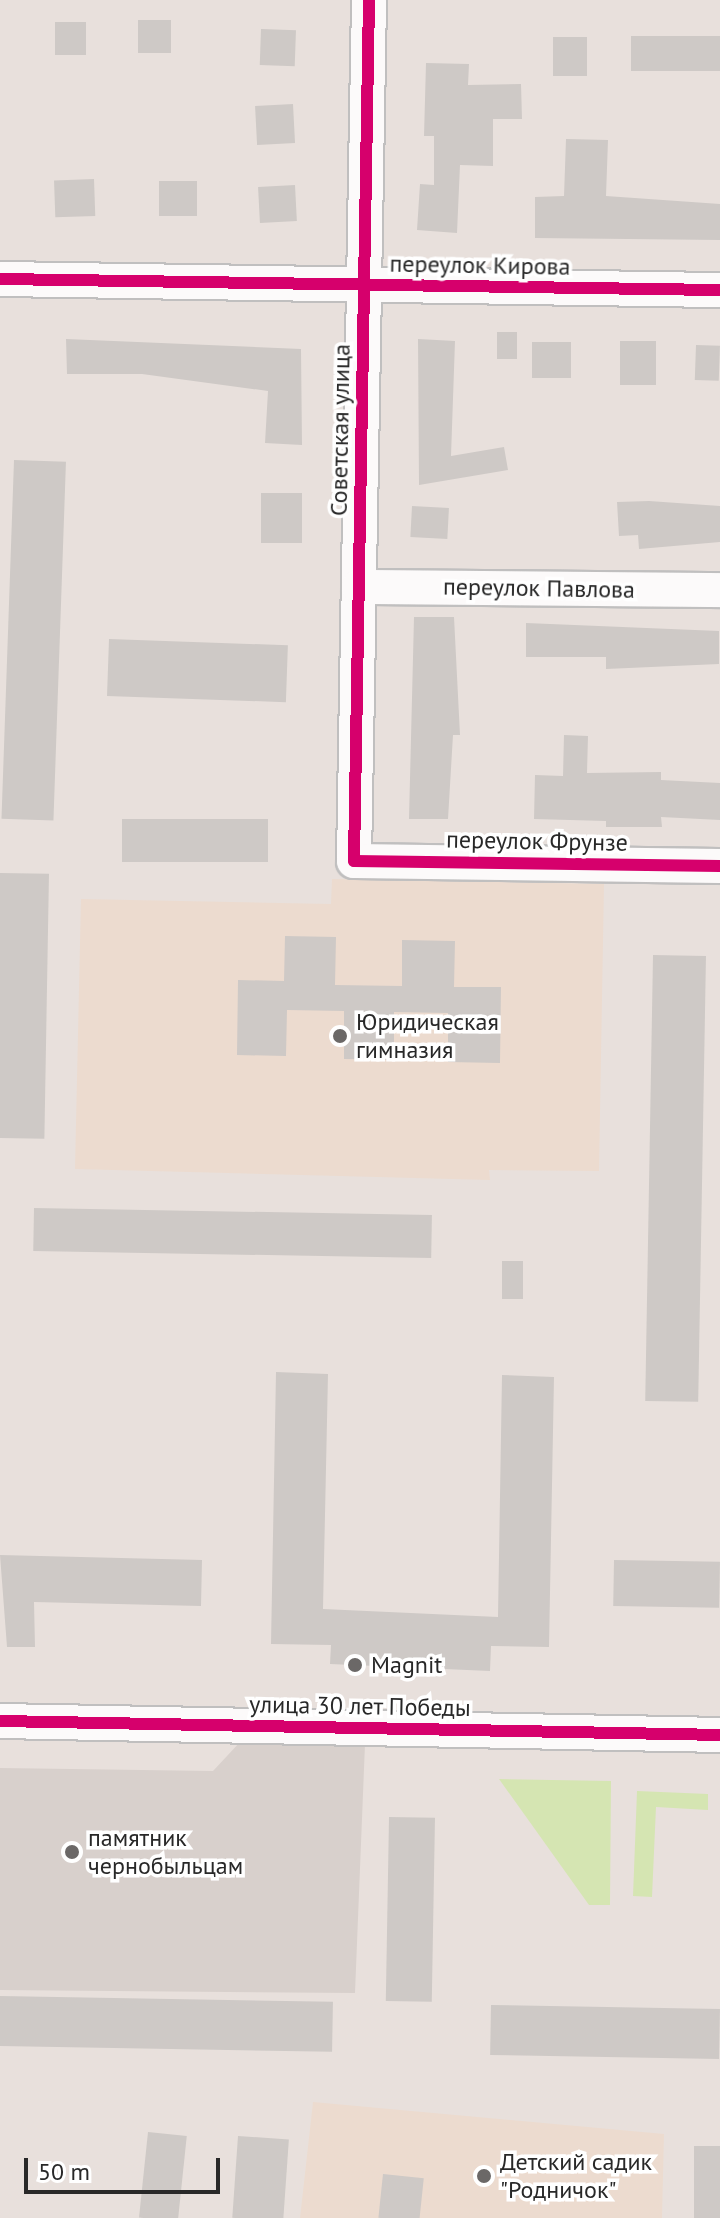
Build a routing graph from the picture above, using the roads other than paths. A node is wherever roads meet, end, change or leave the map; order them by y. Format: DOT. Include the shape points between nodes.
graph roads {
  1 [pos="369,0"];
  2 [pos="0,279"];
  3 [pos="364,286"];
  4 [pos="720,290"];
  5 [pos="369,586"];
  6 [pos="720,590"];
  7 [pos="354,861"];
  8 [pos="720,866"];
  9 [pos="0,1721"];
  10 [pos="720,1735"];
  1 -- 3 [label="street, Советская улица"];
  2 -- 3 [label="street, переулок Кирова"];
  3 -- 4 [label="street, переулок Кирова"];
  3 -- 5 [label="street, Советская улица"];
  5 -- 6 [label="street, переулок Павлова"];
  5 -- 7 [label="street, Советская улица"];
  7 -- 8 [label="street, переулок Фрунзе"];
  9 -- 10 [label="street, улица 30 лет Победы"];
}
